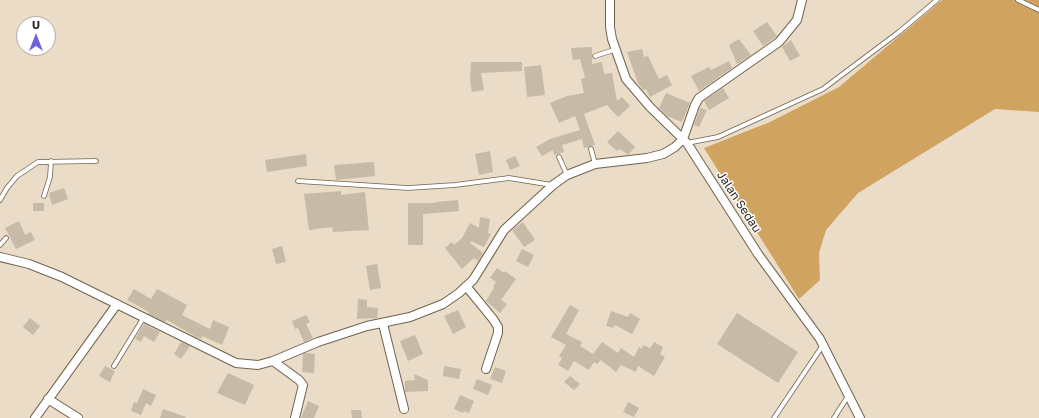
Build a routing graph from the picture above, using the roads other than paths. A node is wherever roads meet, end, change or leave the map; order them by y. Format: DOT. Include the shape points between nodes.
graph roads {
  1 [pos="610,0"];
  2 [pos="802,0"];
  3 [pos="937,0"];
  4 [pos="1018,0"];
  5 [pos="1027,1"];
  6 [pos="1039,10"];
  7 [pos="614,50"];
  8 [pos="595,56"];
  9 [pos="685,141"];
  10 [pos="591,149"];
  11 [pos="559,157"];
  12 [pos="51,161"];
  13 [pos="96,161"];
  14 [pos="595,164"];
  15 [pos="567,175"];
  16 [pos="298,181"];
  17 [pos="553,185"];
  18 [pos="44,196"];
  19 [pos="0,200"];
  20 [pos="6,238"];
  21 [pos="0,245"];
  22 [pos="0,257"];
  23 [pos="466,286"];
  24 [pos="117,304"];
  25 [pos="144,317"];
  26 [pos="383,324"];
  27 [pos="823,344"];
  28 [pos="273,361"];
  29 [pos="114,366"];
  30 [pos="486,369"];
  31 [pos="848,396"];
  32 [pos="48,399"];
  33 [pos="404,409"];
  34 [pos="35,418"];
  35 [pos="78,418"];
  36 [pos="296,418"];
  37 [pos="774,418"];
  38 [pos="834,418"];
  39 [pos="860,418"];
  1 -- 7 [label="street, Jalan Sedau" via="610,27"];
  2 -- 9 [label="street" via="797,20 779,42 700,98 695,105"];
  3 -- 9 [label="lane" via="899,32 823,88 718,137"];
  4 -- 5 [label="lane"];
  5 -- 6 [label="lane"];
  7 -- 8 [label="lane"];
  7 -- 9 [label="street, Jalan Sedau" via="633,89"];
  9 -- 14 [label="street" via="662,154"];
  9 -- 27 [label="street, Jalan Sedau" via="758,254"];
  10 -- 14 [label="lane"];
  11 -- 15 [label="lane"];
  12 -- 13 [label="lane"];
  12 -- 18 [label="lane" via="50,177"];
  12 -- 19 [label="lane" via="38,162 17,176"];
  14 -- 15 [label="street"];
  15 -- 17 [label="street"];
  16 -- 17 [label="lane" via="408,188 455,186 509,178"];
  17 -- 23 [label="street" via="504,230"];
  20 -- 21 [label="lane"];
  22 -- 24 [label="street" via="45,269"];
  23 -- 26 [label="street" via="443,304 423,313"];
  23 -- 30 [label="street" via="498,327"];
  24 -- 25 [label="street"];
  24 -- 32 [label="street"];
  25 -- 28 [label="street" via="236,363 258,365"];
  25 -- 29 [label="lane"];
  26 -- 28 [label="street" via="367,326 318,342"];
  26 -- 33 [label="street"];
  27 -- 31 [label="street, Jalan Sedau"];
  27 -- 37 [label="lane"];
  28 -- 36 [label="street" via="303,385"];
  31 -- 38 [label="lane"];
  31 -- 39 [label="street, Jalan Sedau"];
  32 -- 34 [label="street"];
  32 -- 35 [label="street"];
}
